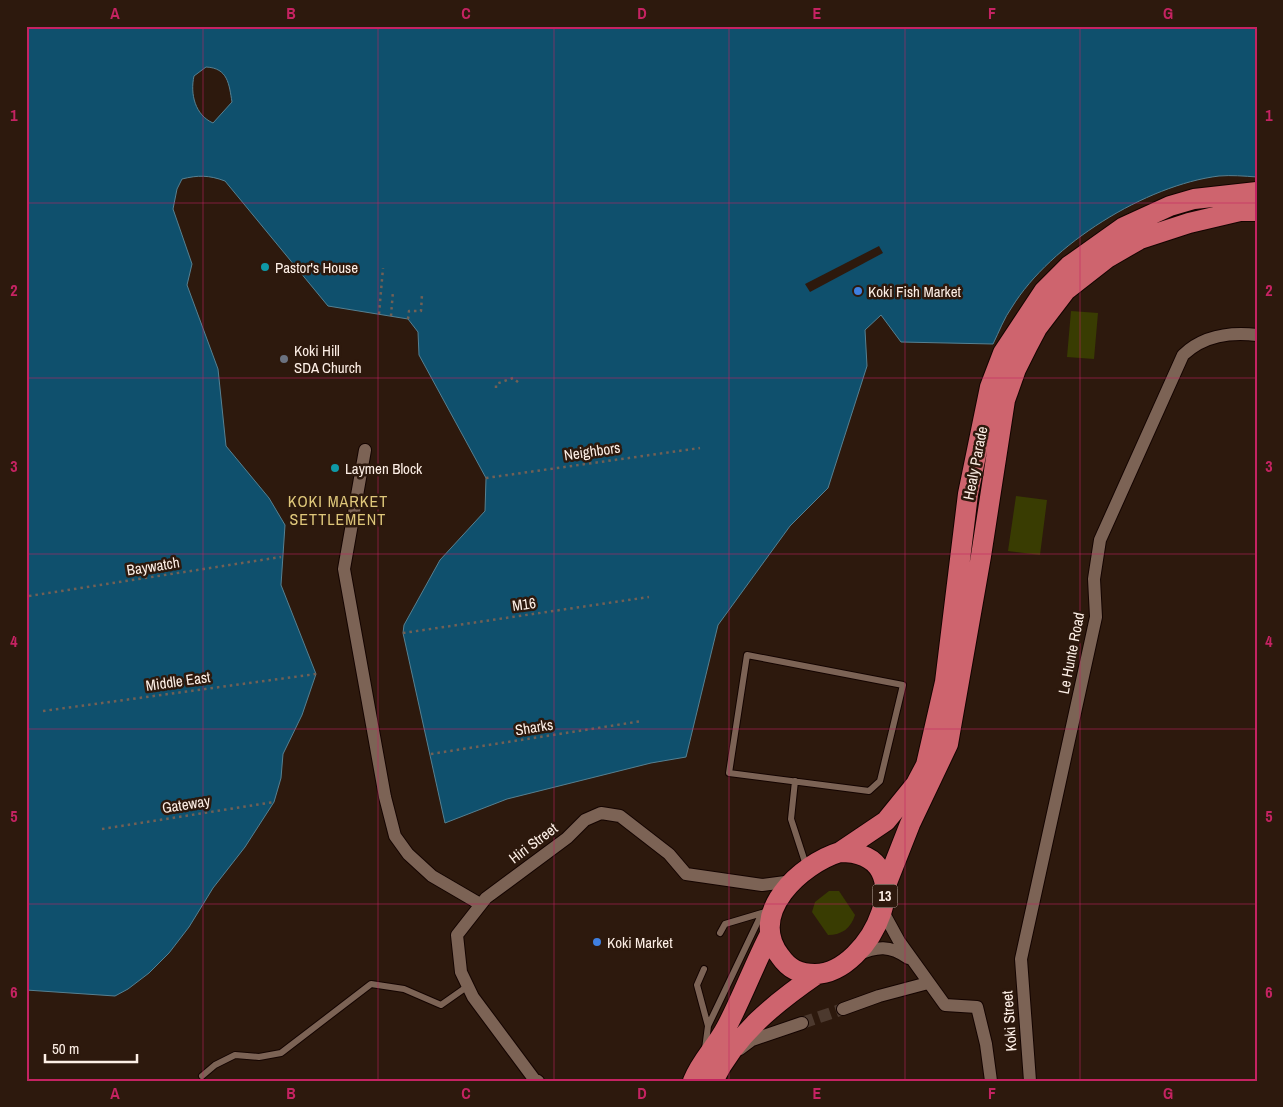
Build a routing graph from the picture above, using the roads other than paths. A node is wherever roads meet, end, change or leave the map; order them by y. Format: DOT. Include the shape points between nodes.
graph roads {
  1 [pos="1257,192"];
  2 [pos="1257,211"];
  3 [pos="1257,335"];
  4 [pos="364,450"];
  5 [pos="795,781"];
  6 [pos="840,852"];
  7 [pos="800,874"];
  8 [pos="886,885"];
  9 [pos="480,904"];
  10 [pos="882,910"];
  11 [pos="768,911"];
  12 [pos="720,933"];
  13 [pos="770,934"];
  14 [pos="849,958"];
  15 [pos="1021,959"];
  16 [pos="914,962"];
  17 [pos="704,969"];
  18 [pos="817,974"];
  19 [pos="928,983"];
  20 [pos="468,986"];
  21 [pos="843,1009"];
  22 [pos="802,1024"];
  23 [pos="708,1026"];
  24 [pos="704,1060"];
  25 [pos="202,1076"];
  26 [pos="538,1081"];
  27 [pos="693,1081"];
  28 [pos="713,1081"];
  29 [pos="723,1081"];
  30 [pos="991,1081"];
  31 [pos="1030,1081"];
  1 -- 6 [label="highway, Healy Parade" via="1194,198 1124,227 1069,266 1044,291 1003,353 990,387 968,494 945,682 926,766 916,784 886,820"];
  2 -- 8 [label="highway, Healy Parade" via="1240,211 1189,223 1140,239 1107,258 1066,290 1037,328 1005,400 948,744 910,824"];
  3 -- 15 [label="street, Le Hunte Road" via="1214,336 1183,355 1100,540 1094,579 1096,617"];
  4 -- 9 [label="street" via="344,570 385,797 395,836 408,854 432,876"];
  5 -- 5 [label="lane" via="869,791 880,781 903,685 747,655 729,773"];
  5 -- 7 [label="lane" via="791,819"];
  6 -- 7 [label="highway" via="825,857"];
  6 -- 8 [label="highway, 13" via="868,858 879,869"];
  7 -- 9 [label="street, Hiri Street" via="762,885 686,874 669,854 620,816 602,813 585,820 567,838"];
  7 -- 11 [label="highway"];
  8 -- 10 [label="highway, 13"];
  9 -- 20 [label="street, Hiri Street" via="457,935 461,972"];
  10 -- 14 [label="highway, 13" via="863,946"];
  10 -- 16 [label="street"];
  11 -- 12 [label="lane" via="725,924"];
  11 -- 13 [label="highway"];
  11 -- 23 [label="lane"];
  13 -- 18 [label="highway" via="775,950 788,966 801,973"];
  13 -- 24 [label="highway" via="741,999"];
  14 -- 16 [label="street" via="872,948 890,948"];
  14 -- 18 [label="highway, 13" via="834,969"];
  15 -- 31 [label="street, Koki Street"];
  16 -- 19 [label="street"];
  17 -- 23 [label="lane" via="697,985"];
  18 -- 28 [label="highway, 13" via="778,1001 764,1015 722,1064"];
  19 -- 21 [label="street"];
  19 -- 30 [label="street" via="945,1005 977,1007"];
  20 -- 25 [label="lane" via="441,1005 404,989 371,984 281,1052 259,1057 235,1055"];
  20 -- 26 [label="street, Hiri Street"];
  22 -- 29 [label="street" via="752,1040 740,1049"];
  23 -- 24 [label="lane"];
  24 -- 27 [label="highway"];
}
